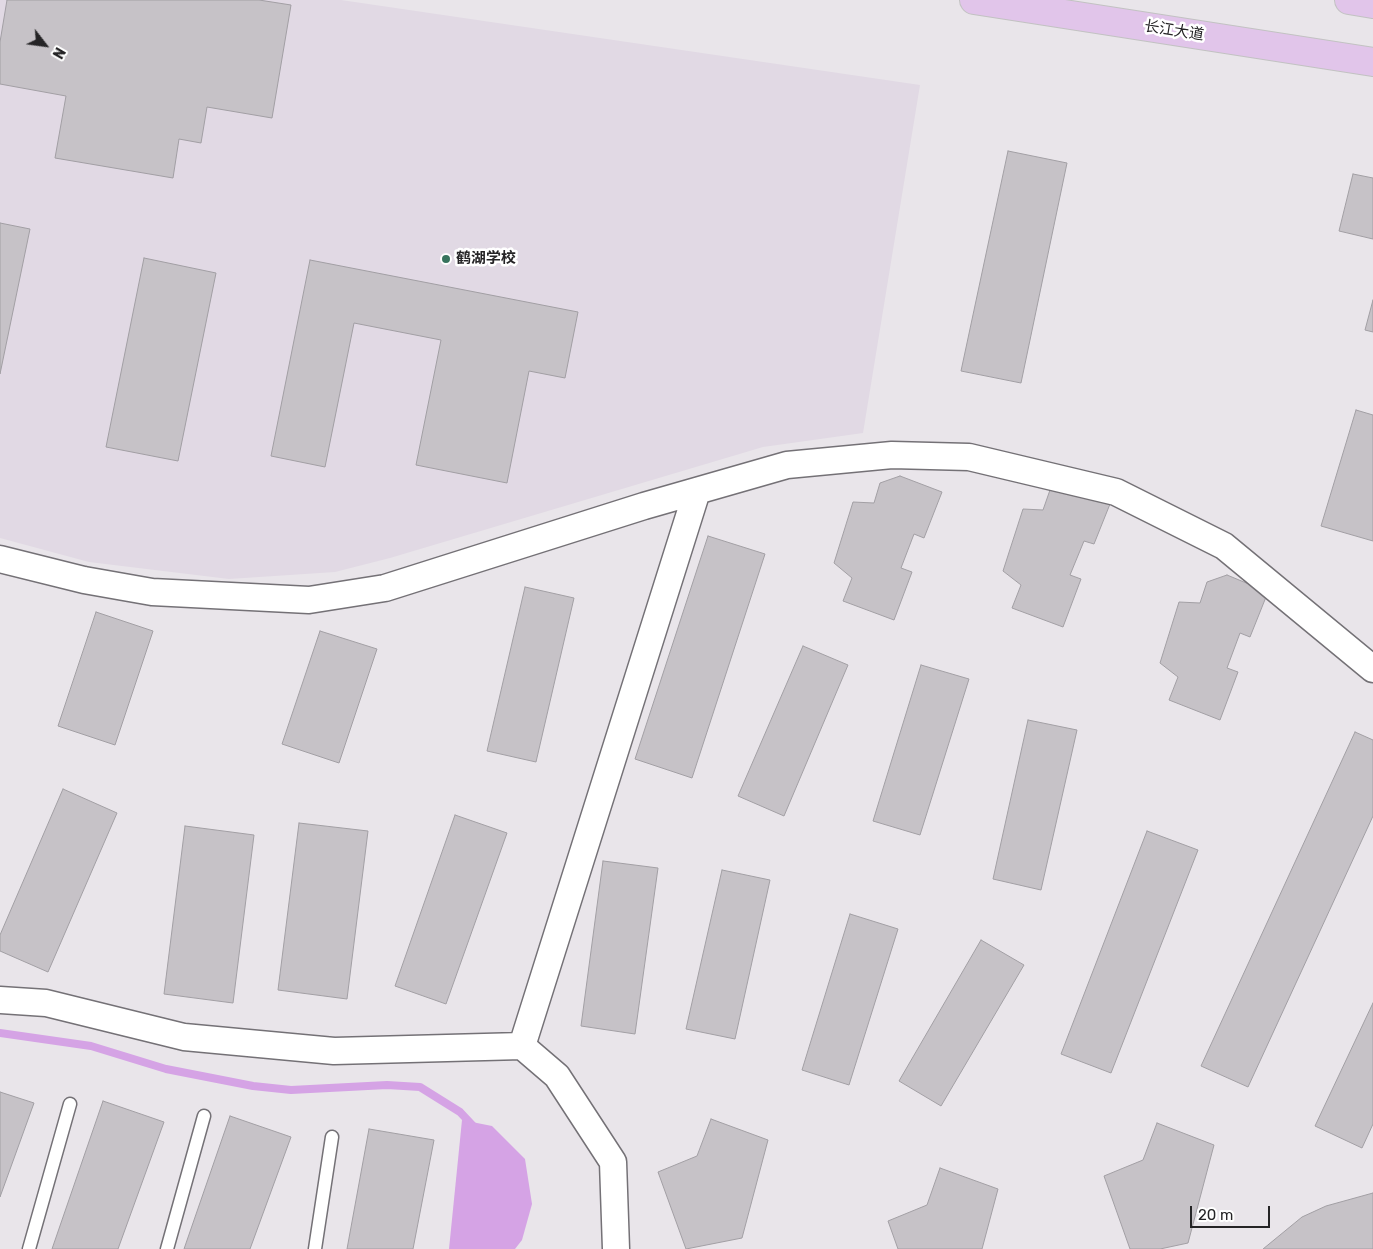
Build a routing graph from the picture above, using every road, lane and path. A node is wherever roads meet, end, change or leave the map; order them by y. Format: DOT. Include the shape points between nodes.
graph roads {
  1 [pos="974,0"];
  2 [pos="1350,0"];
  3 [pos="1373,4"];
  4 [pos="1373,62"];
  5 [pos="697,491"];
  6 [pos="0,559"];
  7 [pos="1373,669"];
  8 [pos="0,1000"];
  9 [pos="522,1046"];
  10 [pos="70,1104"];
  11 [pos="204,1116"];
  12 [pos="332,1137"];
  13 [pos="29,1249"];
  14 [pos="167,1249"];
  15 [pos="315,1249"];
  16 [pos="616,1249"];
  1 -- 4 [label="main road, 长江大道"];
  2 -- 3 [label="main road"];
  5 -- 6 [label="street" via="385,588 309,600 152,592 84,580"];
  5 -- 7 [label="street" via="787,465 892,455 969,457 1116,492 1224,546"];
  5 -- 9 [label="street"];
  8 -- 9 [label="street" via="46,1003 184,1037 334,1051"];
  9 -- 16 [label="street" via="557,1076 613,1162"];
  10 -- 13 [label="lane"];
  11 -- 14 [label="lane"];
  12 -- 15 [label="lane"];
}
